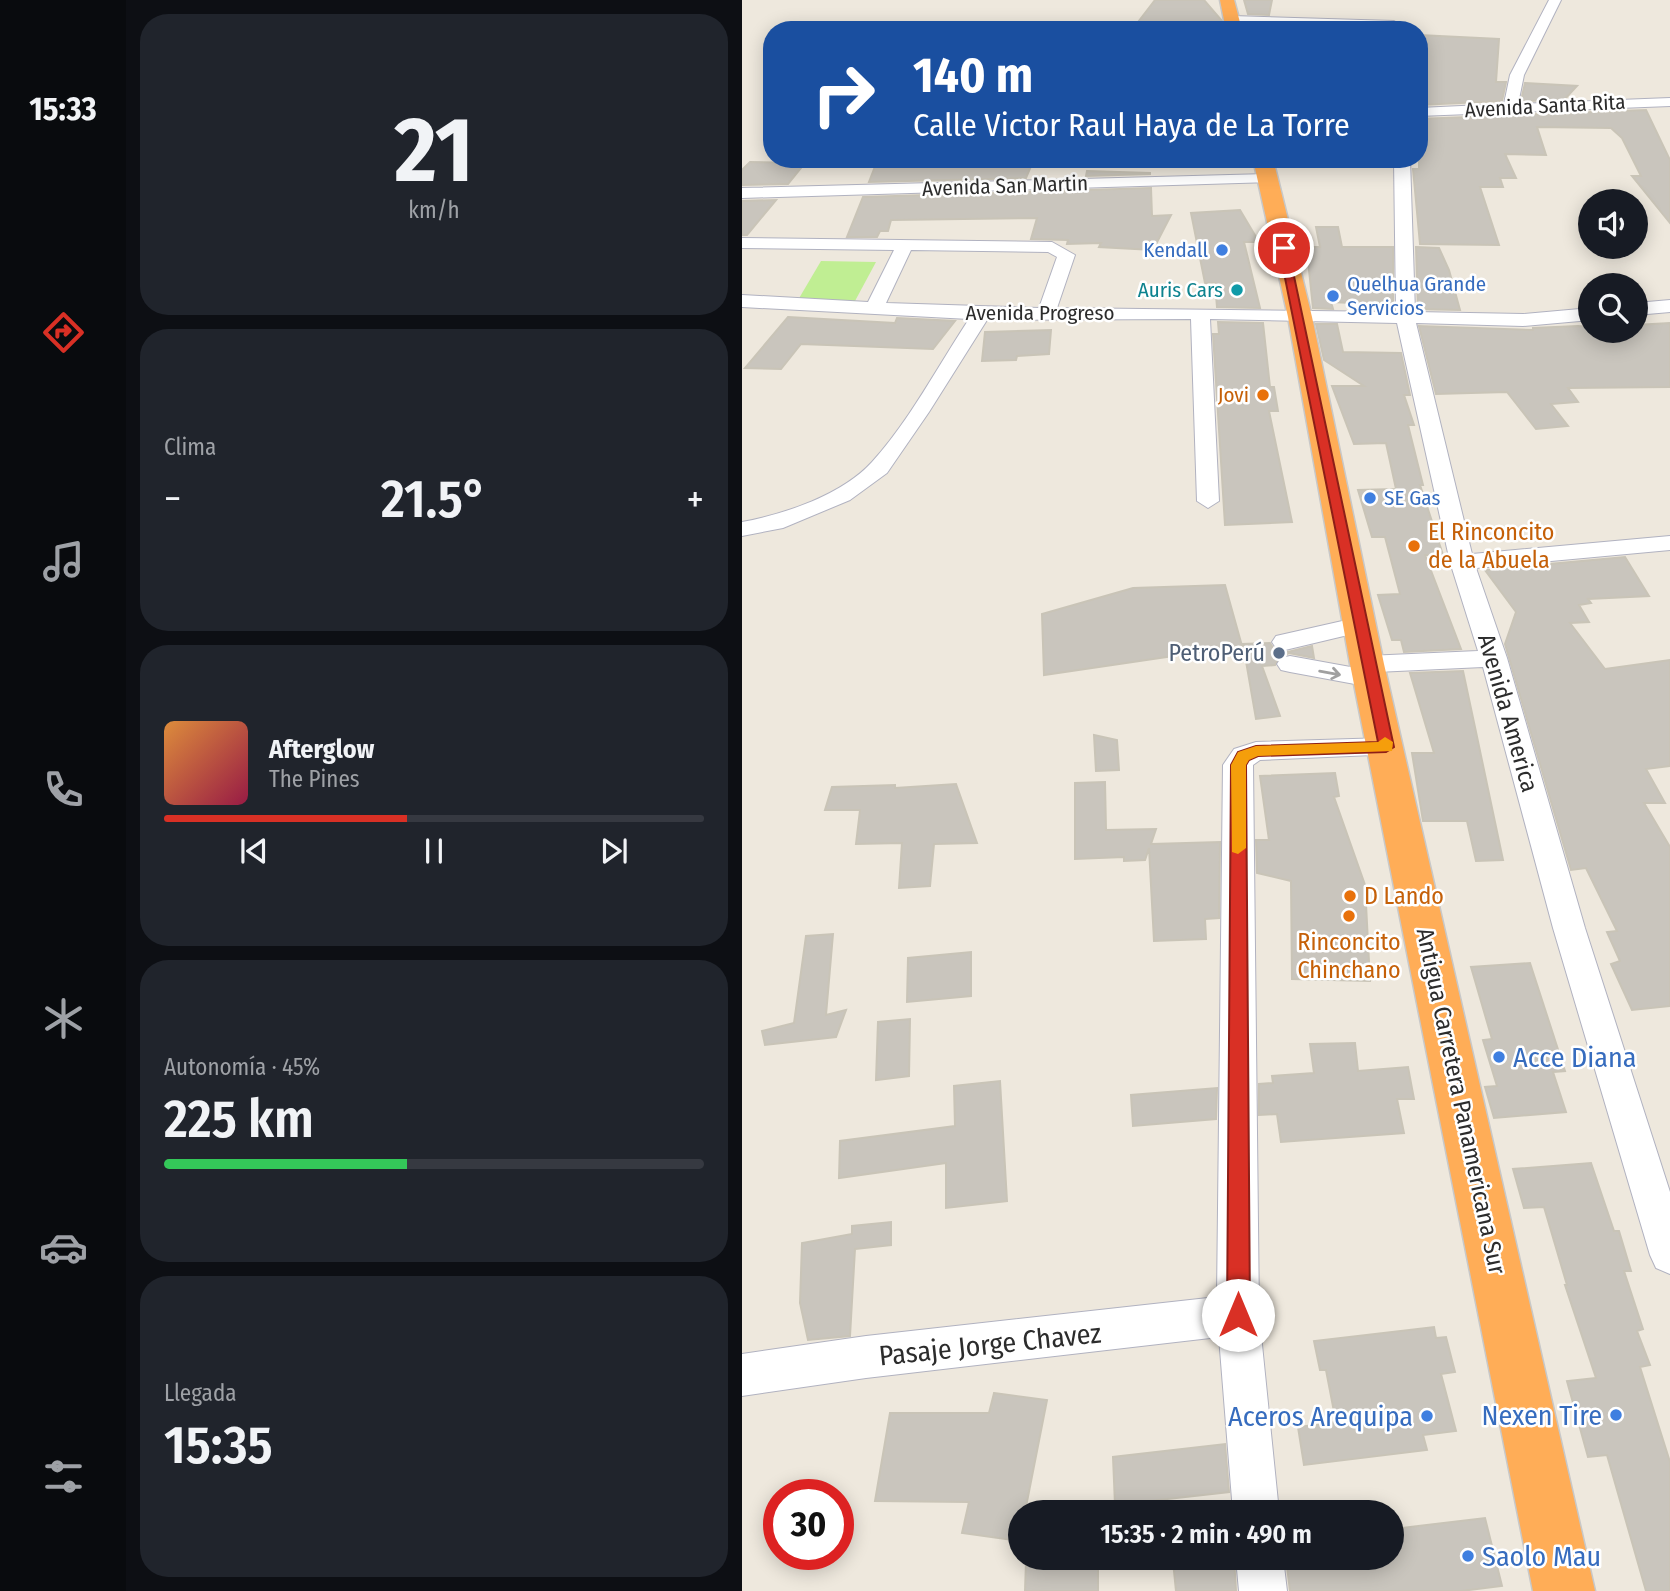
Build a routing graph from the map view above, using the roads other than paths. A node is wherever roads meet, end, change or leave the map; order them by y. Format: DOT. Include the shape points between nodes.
graph roads {
  1 [pos="1227,0"];
  2 [pos="1555,0"];
  3 [pos="1232,21"];
  4 [pos="1670,102"];
  5 [pos="1510,107"];
  6 [pos="1428,112"];
  7 [pos="1402,168"];
  8 [pos="1265,169"];
  9 [pos="742,193"];
  10 [pos="742,243"];
  11 [pos="905,246"];
  12 [pos="742,301"];
  13 [pos="1670,306"];
  14 [pos="874,308"];
  15 [pos="1648,308"];
  16 [pos="1200,313"];
  17 [pos="981,314"];
  18 [pos="1046,314"];
  19 [pos="1578,315"];
  20 [pos="1300,317"];
  21 [pos="1406,320"];
  22 [pos="1208,501"];
  23 [pos="742,529"];
  24 [pos="1670,543"];
  25 [pos="1462,562"];
  26 [pos="1366,656"];
  27 [pos="1494,658"];
  28 [pos="1386,747"];
  29 [pos="1670,1255"];
  30 [pos="1238,1315"];
  31 [pos="742,1375"];
  32 [pos="1255,1500"];
  33 [pos="1261,1570"];
  34 [pos="1263,1591"];
  35 [pos="1564,1591"];
  1 -- 3 [label="highway"];
  2 -- 5 [label="street" via="1517,75"];
  4 -- 5 [label="street, Avenida Santa Rita"];
  5 -- 6 [label="street, Avenida Santa Rita"];
  7 -- 21 [label="street, Avenida America"];
  8 -- 9 [label="street, Avenida San Martin"];
  8 -- 20 [label="highway, Antigua Carretera Panamericana Sur"];
  10 -- 11 [label="street"];
  11 -- 14 [label="street"];
  11 -- 18 [label="street" via="1059,249 1066,255"];
  12 -- 14 [label="street, Avenida Progreso"];
  13 -- 15 [label="street"];
  14 -- 17 [label="street, Avenida Progreso"];
  16 -- 18 [label="street, Avenida Progreso"];
  16 -- 20 [label="street, Avenida Progreso"];
  16 -- 22 [label="street"];
  17 -- 18 [label="street, Avenida Progreso"];
  17 -- 23 [label="street" via="879,468 842,495 775,523"];
  19 -- 21 [label="street, Avenida Progreso"];
  20 -- 21 [label="street, Avenida Progreso"];
  20 -- 26 [label="highway, Antigua Carretera Panamericana Sur"];
  21 -- 25 [label="street, Avenida America"];
  24 -- 25 [label="street"];
  25 -- 27 [label="street, Avenida America"];
  26 -- 26 [label="street, one-way" via="1287,653"];
  26 -- 27 [label="street"];
  26 -- 28 [label="highway, Antigua Carretera Panamericana Sur"];
  27 -- 29 [label="street, Avenida America" via="1569,928"];
  28 -- 30 [label="street" via="1256,751 1238,765"];
  28 -- 35 [label="highway, Antigua Carretera Panamericana Sur"];
  30 -- 31 [label="street, Pasaje Jorge Chavez" via="1087,1335 977,1342"];
  30 -- 32 [label="street"];
  33 -- 34 [label="street"];
}
